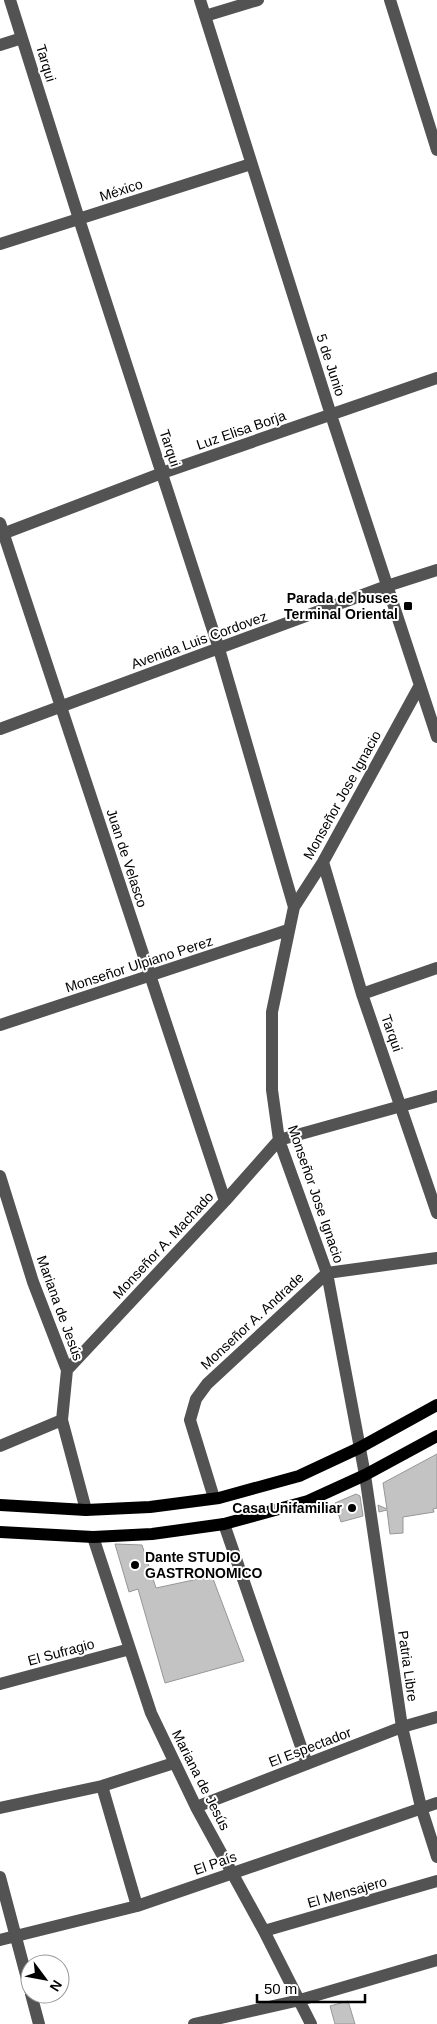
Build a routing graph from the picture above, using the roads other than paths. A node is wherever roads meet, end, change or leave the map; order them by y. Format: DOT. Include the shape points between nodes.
graph roads {
  1 [pos="10,0"];
  2 [pos="200,0"];
  3 [pos="258,0"];
  4 [pos="390,0"];
  5 [pos="205,16"];
  6 [pos="22,38"];
  7 [pos="0,45"];
  8 [pos="437,150"];
  9 [pos="251,164"];
  10 [pos="79,219"];
  11 [pos="0,244"];
  12 [pos="437,378"];
  13 [pos="331,415"];
  14 [pos="162,473"];
  15 [pos="1,531"];
  16 [pos="437,570"];
  17 [pos="387,586"];
  18 [pos="219,649"];
  19 [pos="420,685"];
  20 [pos="61,706"];
  21 [pos="0,729"];
  22 [pos="437,737"];
  23 [pos="323,862"];
  24 [pos="294,907"];
  25 [pos="288,930"];
  26 [pos="437,968"];
  27 [pos="150,976"];
  28 [pos="362,994"];
  29 [pos="0,1025"];
  30 [pos="437,1096"];
  31 [pos="401,1106"];
  32 [pos="279,1140"];
  33 [pos="0,1176"];
  34 [pos="225,1202"];
  35 [pos="437,1213"];
  36 [pos="437,1258"];
  37 [pos="327,1273"];
  38 [pos="67,1370"];
  39 [pos="437,1405"];
  40 [pos="62,1420"];
  41 [pos="437,1436"];
  42 [pos="0,1446"];
  43 [pos="359,1448"];
  44 [pos="364,1475"];
  45 [pos="214,1498"];
  46 [pos="0,1505"];
  47 [pos="86,1510"];
  48 [pos="224,1524"];
  49 [pos="0,1532"];
  50 [pos="93,1537"];
  51 [pos="130,1649"];
  52 [pos="0,1684"];
  53 [pos="437,1717"];
  54 [pos="402,1727"];
  55 [pos="174,1763"];
  56 [pos="307,1764"];
  57 [pos="102,1786"];
  58 [pos="437,1802"];
  59 [pos="196,1807"];
  60 [pos="421,1807"];
  61 [pos="0,1808"];
  62 [pos="437,1858"];
  63 [pos="233,1873"];
  64 [pos="0,1877"];
  65 [pos="437,1881"];
  66 [pos="137,1906"];
  67 [pos="264,1930"];
  68 [pos="16,1936"];
  69 [pos="0,1940"];
  70 [pos="21,1954"];
  71 [pos="437,1960"];
  72 [pos="300,2000"];
  73 [pos="34,2004"];
  74 [pos="39,2024"];
  75 [pos="194,2024"];
  76 [pos="311,2024"];
  1 -- 6 [label="street, Tarqui"];
  2 -- 5 [label="street, 5 de Junio"];
  3 -- 5 [label="street"];
  4 -- 8 [label="street"];
  5 -- 9 [label="street, 5 de Junio"];
  6 -- 7 [label="street"];
  6 -- 10 [label="street, Tarqui"];
  9 -- 10 [label="street, México"];
  9 -- 13 [label="street, 5 de Junio"];
  10 -- 11 [label="street, México"];
  10 -- 14 [label="street, Tarqui"];
  12 -- 13 [label="street, Luz Elisa Borja"];
  13 -- 14 [label="street, Luz Elisa Borja"];
  13 -- 17 [label="street, 5 de Junio"];
  14 -- 15 [label="street, Luz Elisa Borja"];
  14 -- 18 [label="street, Tarqui"];
  15 -- 20 [label="street, Juan de Velasco"];
  16 -- 17 [label="street, Avenida Luis Cordovez"];
  17 -- 18 [label="street, Avenida Luis Cordovez"];
  17 -- 19 [label="street, 5 de Junio"];
  18 -- 20 [label="street, Avenida Luis Cordovez"];
  18 -- 24 [label="street, Tarqui"];
  19 -- 22 [label="street, 5 de Junio"];
  19 -- 23 [label="street, Monseñor Jose Ignacio"];
  20 -- 21 [label="street, Avenida Luis Cordovez"];
  20 -- 27 [label="street, Juan de Velasco"];
  23 -- 24 [label="street, Monseñor Jose Ignacio"];
  23 -- 28 [label="street, Tarqui"];
  24 -- 25 [label="street, Monseñor Jose Ignacio"];
  25 -- 27 [label="street, Monseñor Ulpiano Perez"];
  25 -- 32 [label="street, Monseñor Jose Ignacio" via="272,1012 272,1090"];
  26 -- 28 [label="street"];
  27 -- 29 [label="street, Monseñor Ulpiano Perez"];
  27 -- 34 [label="street, Juan de Velasco"];
  28 -- 31 [label="street, Tarqui"];
  30 -- 31 [label="street"];
  31 -- 32 [label="street"];
  31 -- 35 [label="street, Tarqui"];
  32 -- 34 [label="street, Monseñor A. Machado"];
  32 -- 37 [label="street, Monseñor Jose Ignacio"];
  33 -- 38 [label="street, Mariana de Jesús" via="33,1282"];
  34 -- 38 [label="street, Monseñor A. Machado"];
  36 -- 37 [label="street"];
  37 -- 43 [label="street, Monseñor Jose Ignacio"];
  37 -- 45 [label="street, Monseñor A. Andrade" via="207,1384 196,1399 190,1420"];
  38 -- 40 [label="street, Mariana de Jesús"];
  39 -- 43 [label="main road"];
  40 -- 42 [label="street"];
  40 -- 47 [label="street, Mariana de Jesús"];
  41 -- 44 [label="main road"];
  43 -- 44 [label="street, Monseñor Jose Ignacio"];
  43 -- 45 [label="main road" via="299,1476"];
  44 -- 48 [label="main road" via="308,1501"];
  44 -- 54 [label="street, Patria Libre"];
  45 -- 47 [label="main road" via="150,1507"];
  46 -- 47 [label="main road"];
  48 -- 50 [label="main road" via="152,1534"];
  48 -- 56 [label="street"];
  49 -- 50 [label="main road"];
  50 -- 51 [label="street, Mariana de Jesús"];
  51 -- 52 [label="street, El Sufragio"];
  51 -- 55 [label="street, Mariana de Jesús" via="151,1713"];
  53 -- 54 [label="street, El Espectador"];
  54 -- 56 [label="street, El Espectador"];
  54 -- 60 [label="street, Patria Libre"];
  55 -- 57 [label="street"];
  55 -- 59 [label="street, Mariana de Jesús"];
  56 -- 59 [label="street, El Espectador"];
  57 -- 61 [label="street"];
  57 -- 66 [label="street"];
  58 -- 60 [label="street, El País"];
  59 -- 63 [label="street, Mariana de Jesús"];
  60 -- 62 [label="street, Patria Libre"];
  60 -- 63 [label="street, El País"];
  63 -- 66 [label="street, El País"];
  63 -- 67 [label="street, Mariana de Jesús"];
  64 -- 68 [label="street"];
  65 -- 67 [label="street, El Mensajero"];
  66 -- 68 [label="street, El País"];
  67 -- 72 [label="street, Mariana de Jesús"];
  68 -- 69 [label="street, El País"];
  68 -- 70 [label="street"];
  71 -- 72 [label="street"];
  72 -- 75 [label="street"];
  72 -- 76 [label="street, Mariana de Jesús"];
  73 -- 74 [label="street"];
}
